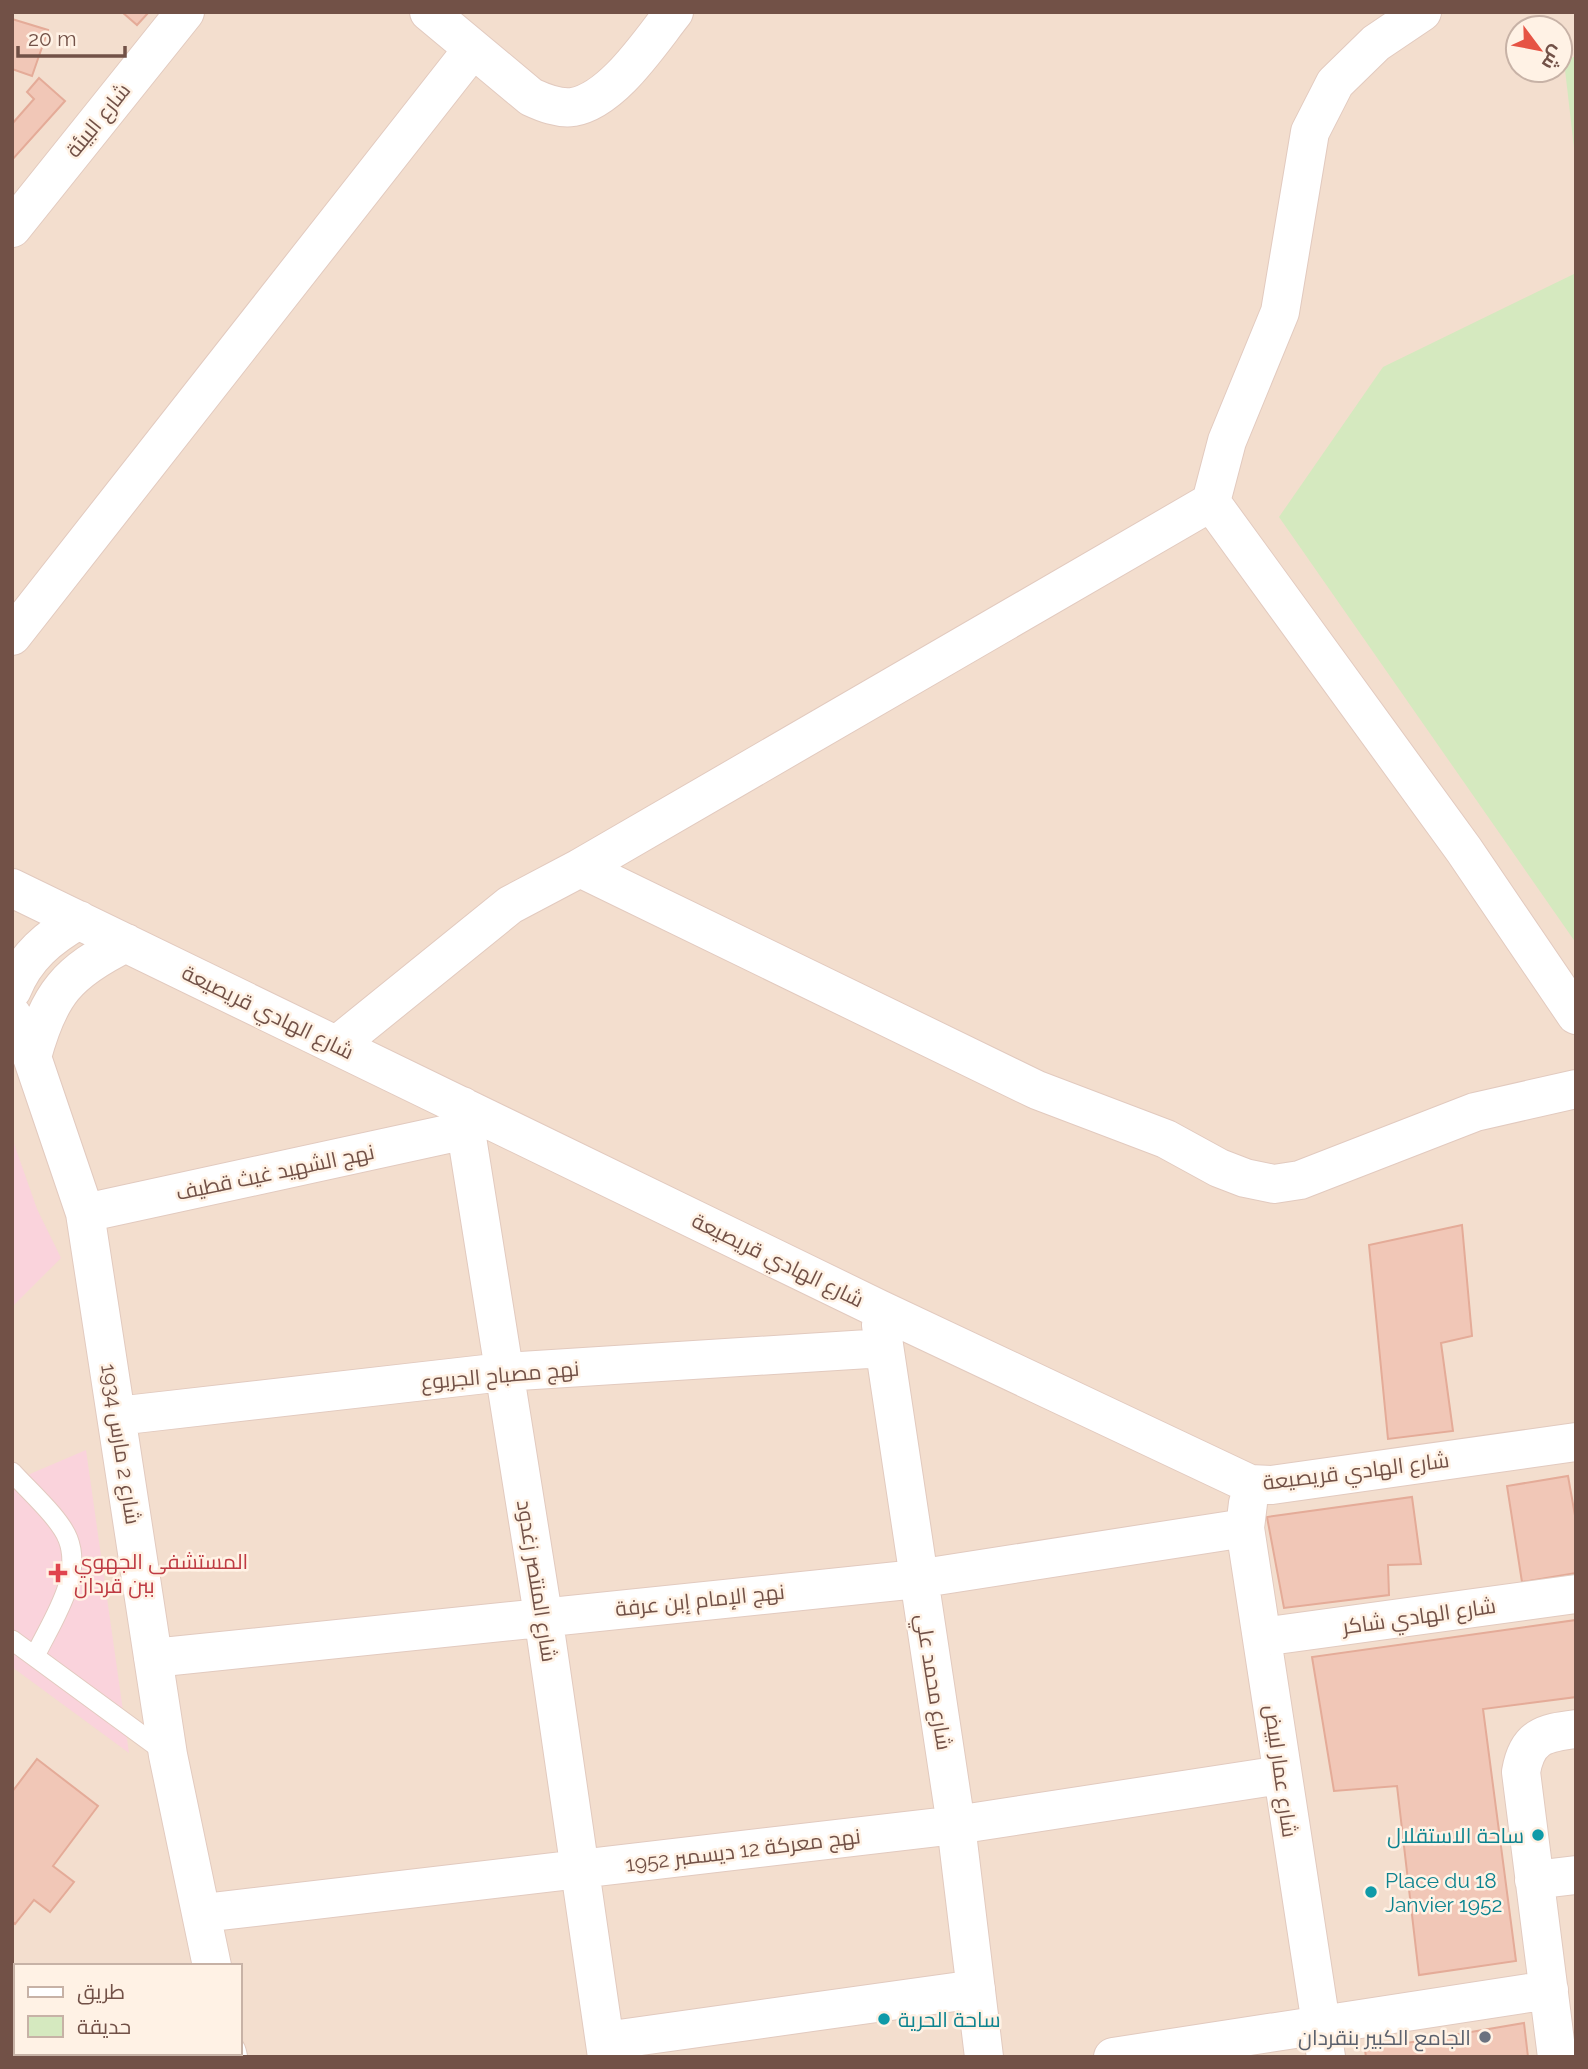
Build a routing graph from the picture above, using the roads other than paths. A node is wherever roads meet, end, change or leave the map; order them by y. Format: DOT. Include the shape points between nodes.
graph roads {
  1 [pos="185,12"];
  2 [pos="429,12"];
  3 [pos="674,12"];
  4 [pos="1422,12"];
  5 [pos="472,50"];
  6 [pos="12,228"];
  7 [pos="1211,502"];
  8 [pos="12,636"];
  9 [pos="580,868"];
  10 [pos="12,888"];
  11 [pos="79,920"];
  12 [pos="126,943"];
  13 [pos="12,990"];
  14 [pos="12,1015"];
  15 [pos="1576,1015"];
  16 [pos="338,1045"];
  17 [pos="32,1057"];
  18 [pos="1576,1089"];
  19 [pos="464,1118"];
  20 [pos="85,1213"];
  21 [pos="878,1309"];
  22 [pos="884,1349"];
  23 [pos="503,1372"];
  24 [pos="117,1416"];
  25 [pos="1576,1442"];
  26 [pos="12,1472"];
  27 [pos="1250,1484"];
  28 [pos="1245,1528"];
  29 [pos="917,1579"];
  30 [pos="1576,1594"];
  31 [pos="543,1615"];
  32 [pos="1262,1637"];
  33 [pos="12,1640"];
  34 [pos="35,1656"];
  35 [pos="152,1658"];
  36 [pos="1576,1729"];
  37 [pos="168,1755"];
  38 [pos="1281,1776"];
  39 [pos="956,1825"];
  40 [pos="580,1869"];
  41 [pos="1576,1875"];
  42 [pos="1534,1880"];
  43 [pos="203,1913"];
  44 [pos="212,1964"];
  45 [pos="976,1989"];
  46 [pos="1549,1990"];
  47 [pos="1323,2041"];
  48 [pos="606,2049"];
  49 [pos="984,2057"];
  50 [pos="1113,2057"];
  51 [pos="1557,2057"];
  1 -- 6 [label="street, شارع البيئة"];
  2 -- 5 [label="street"];
  3 -- 5 [label="street" via="624,73 598,97 573,107 531,97"];
  4 -- 7 [label="street" via="1376,43 1335,83 1310,132 1280,312 1227,441"];
  5 -- 8 [label="street"];
  7 -- 9 [label="street"];
  7 -- 15 [label="street" via="1464,850"];
  9 -- 16 [label="street" via="510,905"];
  9 -- 18 [label="street" via="1037,1090 1166,1139 1219,1168 1274,1184 1300,1180 1475,1112"];
  10 -- 11 [label="street, شارع الهادي قريصيعة"];
  11 -- 12 [label="street, شارع الهادي قريصيعة"];
  11 -- 13 [label="street" via="33,953"];
  12 -- 16 [label="street, شارع الهادي قريصيعة"];
  12 -- 17 [label="street" via="91,960 62,986 42,1019"];
  14 -- 17 [label="street, شارع 2 مارس 1934"];
  16 -- 19 [label="street, شارع الهادي قريصيعة"];
  17 -- 20 [label="street, شارع 2 مارس 1934"];
  19 -- 20 [label="street, نهج الشهيد غيث قطيف"];
  19 -- 21 [label="street, شارع الهادي قريصيعة"];
  19 -- 23 [label="street, شارع المنتصر زغدود"];
  20 -- 24 [label="street, شارع 2 مارس 1934"];
  21 -- 22 [label="street, شارع محمد علي"];
  21 -- 27 [label="street, شارع الهادي قريصيعة"];
  22 -- 23 [label="street, نهج مصباح الجربوع"];
  22 -- 29 [label="street, شارع محمد علي"];
  23 -- 24 [label="street, نهج مصباح الجربوع"];
  23 -- 31 [label="street, شارع المنتصر زغدود"];
  24 -- 35 [label="street, شارع 2 مارس 1934"];
  25 -- 27 [label="street, شارع الهادي قريصيعة" via="1272,1485"];
  26 -- 34 [label="lane" via="68,1539 72,1561 69,1585"];
  27 -- 28 [label="street, شارع عمار لبيض"];
  28 -- 29 [label="street, نهج الإمام إبن عرفة"];
  28 -- 32 [label="street, شارع عمار لبيض"];
  29 -- 31 [label="street, نهج الإمام إبن عرفة"];
  29 -- 39 [label="street, شارع محمد علي"];
  30 -- 32 [label="street, شارع الهادي شاكر"];
  31 -- 35 [label="street, نهج الإمام إبن عرفة"];
  31 -- 40 [label="street, شارع المنتصر زغدود"];
  32 -- 38 [label="street, شارع عمار لبيض"];
  33 -- 34 [label="lane"];
  34 -- 37 [label="lane"];
  35 -- 37 [label="street, شارع 2 مارس 1934"];
  36 -- 42 [label="street" via="1535,1739 1524,1754 1521,1772"];
  37 -- 43 [label="street, شارع 2 مارس 1934"];
  38 -- 39 [label="street, نهج معركة 12 ديسمبر 1952"];
  38 -- 47 [label="street, شارع عمار لبيض"];
  39 -- 40 [label="street, نهج معركة 12 ديسمبر 1952"];
  39 -- 45 [label="street, شارع محمد علي"];
  40 -- 43 [label="street, نهج معركة 12 ديسمبر 1952"];
  40 -- 48 [label="street, شارع المنتصر زغدود"];
  41 -- 42 [label="street"];
  42 -- 46 [label="street"];
  43 -- 44 [label="street, شارع 2 مارس 1934"];
  45 -- 48 [label="street"];
  45 -- 49 [label="street, شارع محمد علي"];
  46 -- 47 [label="street"];
  46 -- 51 [label="street"];
  47 -- 50 [label="street"];
}
